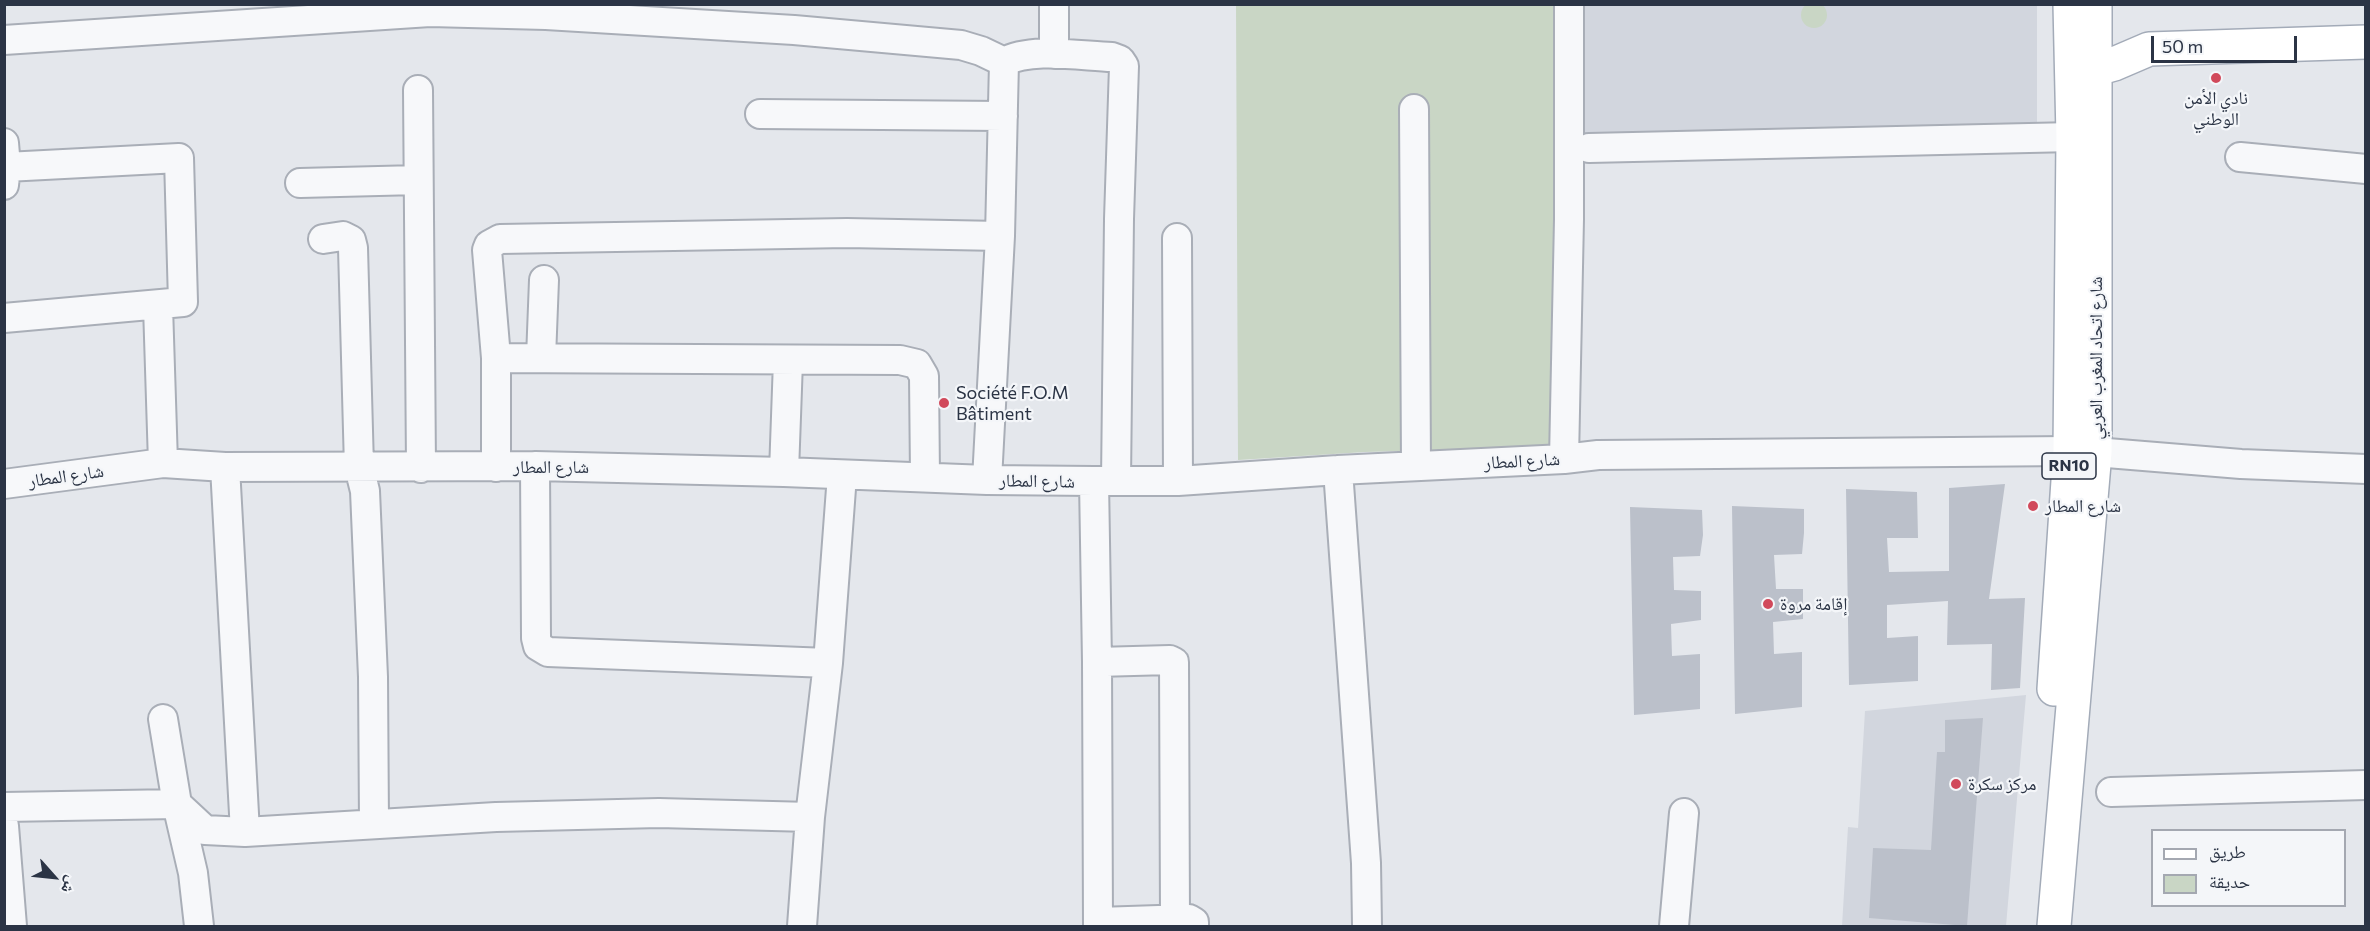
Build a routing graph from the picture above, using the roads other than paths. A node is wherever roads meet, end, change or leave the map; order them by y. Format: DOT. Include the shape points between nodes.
graph roads {
  1 [pos="1054,4"];
  2 [pos="1569,4"];
  3 [pos="430,8"];
  4 [pos="546,10"];
  5 [pos="639,13"];
  6 [pos="762,16"];
  7 [pos="2083,16"];
  8 [pos="4,40"];
  9 [pos="2366,42"];
  10 [pos="2149,49"];
  11 [pos="1053,54"];
  12 [pos="1004,62"];
  13 [pos="2083,70"];
  14 [pos="418,90"];
  15 [pos="1414,109"];
  16 [pos="760,114"];
  17 [pos="1003,116"];
  18 [pos="2073,137"];
  19 [pos="1589,148"];
  20 [pos="2240,157"];
  21 [pos="5,165"];
  22 [pos="2366,169"];
  23 [pos="418,180"];
  24 [pos="300,183"];
  25 [pos="1000,236"];
  26 [pos="1177,238"];
  27 [pos="323,239"];
  28 [pos="544,279"];
  29 [pos="158,306"];
  30 [pos="4,318"];
  31 [pos="496,358"];
  32 [pos="541,358"];
  33 [pos="788,361"];
  34 [pos="2083,451"];
  35 [pos="1564,459"];
  36 [pos="163,464"];
  37 [pos="536,466"];
  38 [pos="1416,466"];
  39 [pos="225,467"];
  40 [pos="359,467"];
  41 [pos="496,467"];
  42 [pos="421,468"];
  43 [pos="2366,469"];
  44 [pos="1338,470"];
  45 [pos="784,472"];
  46 [pos="842,475"];
  47 [pos="925,477"];
  48 [pos="987,480"];
  49 [pos="1105,481"];
  50 [pos="1178,481"];
  51 [pos="4,484"];
  52 [pos="1097,662"];
  53 [pos="828,663"];
  54 [pos="163,718"];
  55 [pos="2366,784"];
  56 [pos="2111,792"];
  57 [pos="177,804"];
  58 [pos="4,807"];
  59 [pos="1684,813"];
  60 [pos="810,817"];
  61 [pos="374,824"];
  62 [pos="4,826"];
  63 [pos="245,832"];
  64 [pos="1185,923"];
  65 [pos="1098,924"];
  66 [pos="12,927"];
  67 [pos="199,927"];
  68 [pos="802,927"];
  69 [pos="1367,927"];
  70 [pos="1674,927"];
  71 [pos="2033,927"];
  72 [pos="2054,927"];
  1 -- 11 [label="street"];
  2 -- 35 [label="street"];
  3 -- 4 [label="street"];
  3 -- 8 [label="street"];
  4 -- 5 [label="street"];
  5 -- 6 [label="street"];
  6 -- 12 [label="street" via="961,45"];
  7 -- 10 [label="main road"];
  7 -- 13 [label="main road, شارع اتحاد المغرب العربي / RN10"];
  9 -- 10 [label="main road"];
  10 -- 13 [label="main road"];
  11 -- 12 [label="street" via="1018,55"];
  11 -- 49 [label="street" via="1112,57 1124,66"];
  12 -- 17 [label="street"];
  13 -- 18 [label="main road, شارع اتحاد المغرب العربي / RN10"];
  13 -- 34 [label="main road, شارع اتحاد المغرب العربي / RN10"];
  14 -- 23 [label="street"];
  15 -- 38 [label="street"];
  16 -- 17 [label="street"];
  17 -- 25 [label="street"];
  18 -- 19 [label="street"];
  18 -- 34 [label="main road, شارع اتحاد المغرب العربي / RN10"];
  20 -- 22 [label="street"];
  21 -- 29 [label="street" via="179,158 183,302"];
  23 -- 24 [label="street"];
  23 -- 42 [label="street"];
  25 -- 31 [label="street" via="500,239 489,244 487,250"];
  25 -- 48 [label="street"];
  26 -- 50 [label="street"];
  27 -- 40 [label="street" via="343,236 351,240 353,248"];
  28 -- 32 [label="street"];
  29 -- 30 [label="street"];
  29 -- 36 [label="street"];
  31 -- 32 [label="street"];
  31 -- 41 [label="street"];
  32 -- 33 [label="street"];
  33 -- 45 [label="street"];
  33 -- 47 [label="street" via="900,360 917,364 925,384"];
  34 -- 35 [label="street, شارع المطار" via="1598,455"];
  34 -- 43 [label="street, شارع المطار"];
  34 -- 71 [label="main road, شارع اتحاد المغرب العربي / RN10"];
  34 -- 72 [label="main road, شارع اتحاد المغرب العربي / RN10"];
  35 -- 38 [label="street, شارع المطار"];
  36 -- 39 [label="street, شارع المطار"];
  36 -- 51 [label="street, شارع المطار"];
  37 -- 41 [label="street, شارع المطار"];
  37 -- 45 [label="street, شارع المطار"];
  37 -- 53 [label="street" via="538,646 548,652"];
  38 -- 44 [label="street, شارع المطار"];
  39 -- 40 [label="street, شارع المطار"];
  39 -- 63 [label="street"];
  40 -- 42 [label="street, شارع المطار"];
  40 -- 61 [label="street" via="364,491 373,677"];
  41 -- 42 [label="street, شارع المطار"];
  44 -- 50 [label="street, شارع المطار"];
  44 -- 69 [label="street" via="1366,863"];
  45 -- 46 [label="street, شارع المطار"];
  46 -- 47 [label="street, شارع المطار"];
  46 -- 53 [label="street"];
  47 -- 48 [label="street, شارع المطار"];
  48 -- 49 [label="street, شارع المطار"];
  49 -- 50 [label="street, شارع المطار"];
  49 -- 52 [label="street"];
  52 -- 64 [label="street" via="1174,662"];
  52 -- 65 [label="street"];
  53 -- 60 [label="street"];
  54 -- 57 [label="street"];
  55 -- 56 [label="street"];
  57 -- 58 [label="street"];
  57 -- 63 [label="street" via="205,830"];
  57 -- 67 [label="street" via="193,873"];
  59 -- 70 [label="street"];
  60 -- 61 [label="street" via="659,813"];
  60 -- 68 [label="street"];
  61 -- 63 [label="street"];
  62 -- 66 [label="street"];
  64 -- 65 [label="street"];
}
